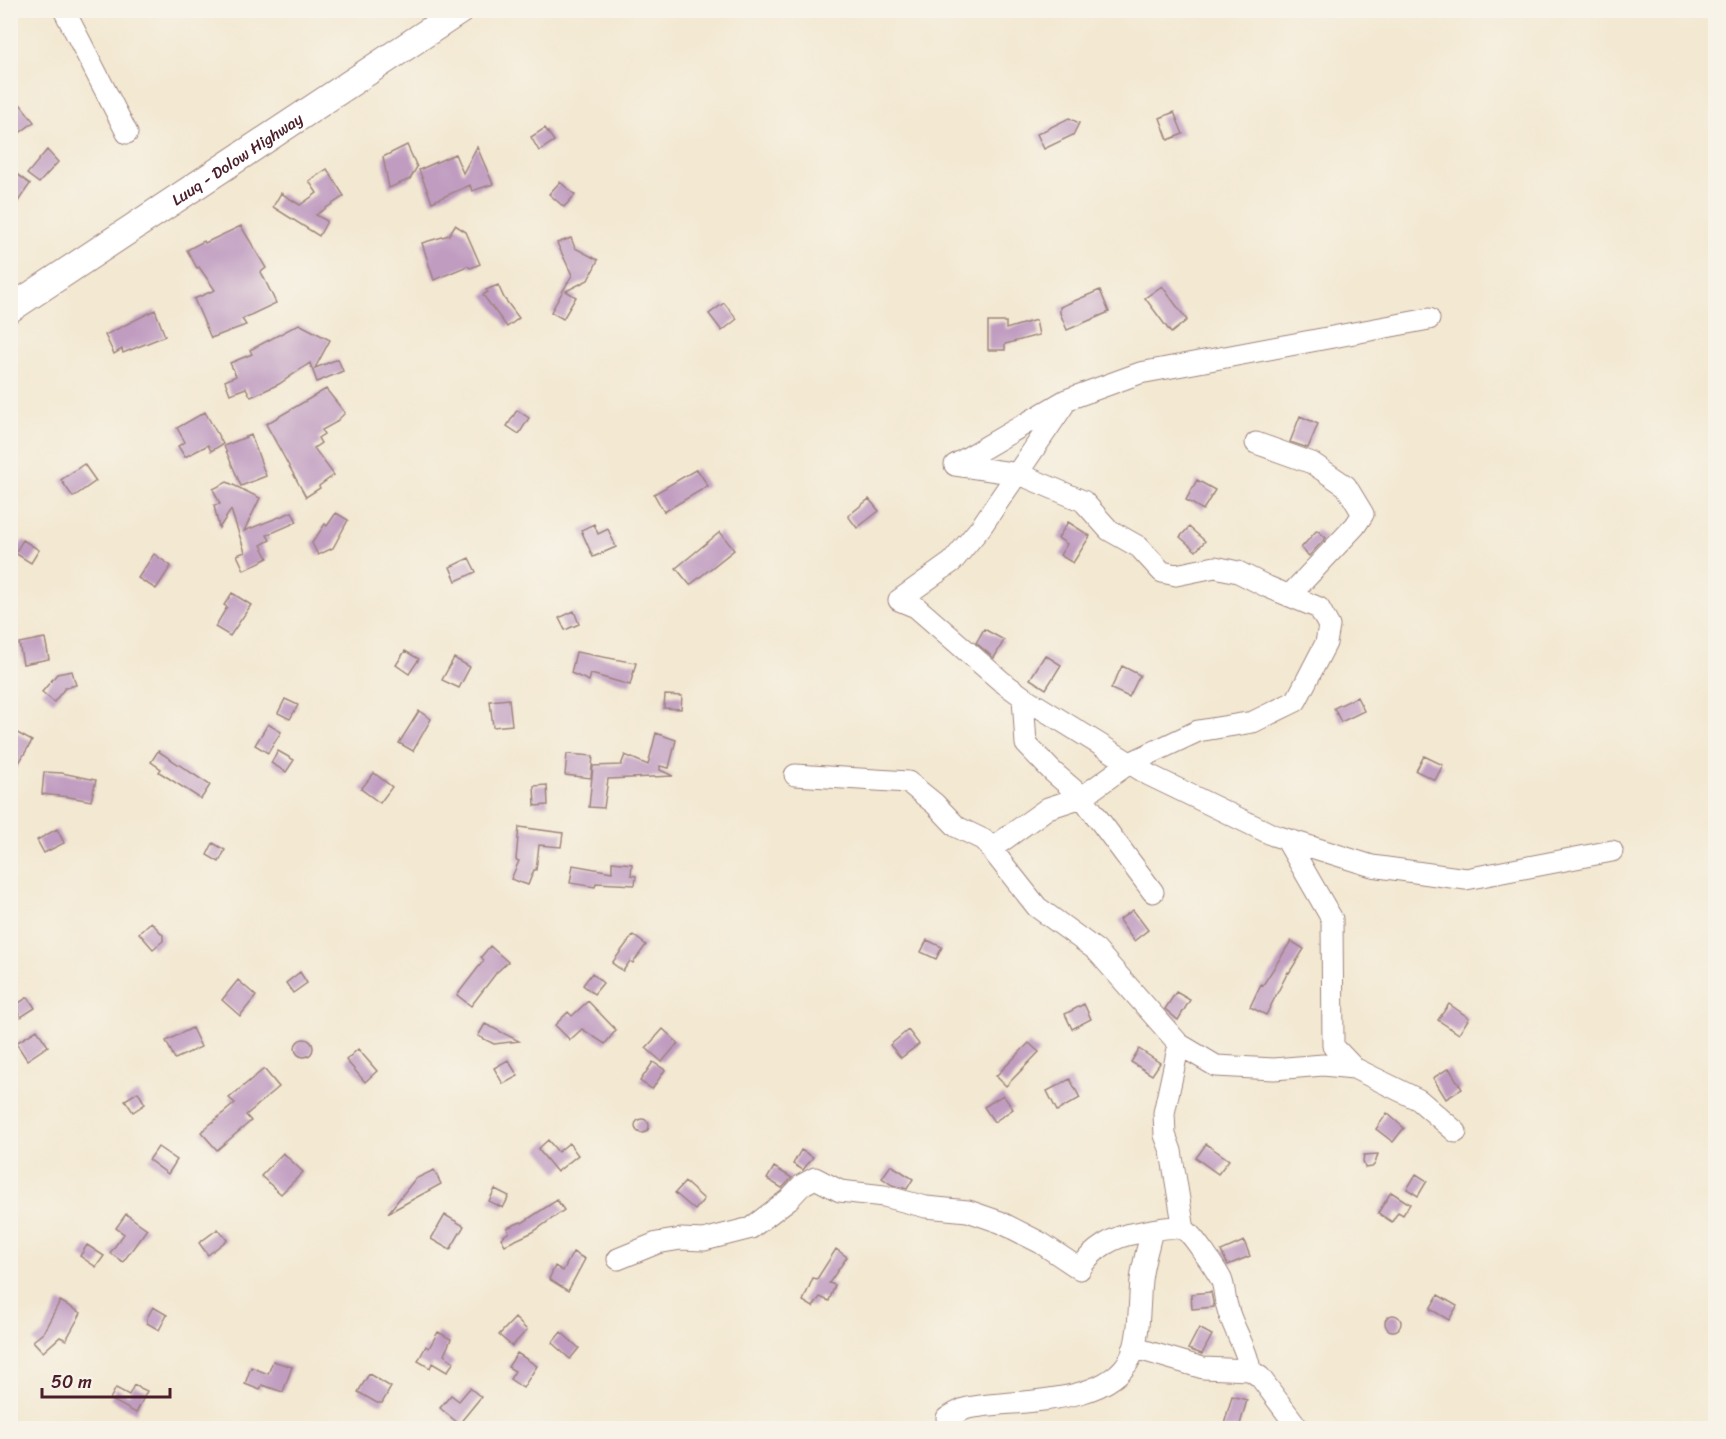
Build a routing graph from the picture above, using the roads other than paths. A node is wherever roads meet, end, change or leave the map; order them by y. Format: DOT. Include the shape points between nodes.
graph roads {
  1 [pos="64,10"];
  2 [pos="461,10"];
  3 [pos="127,133"];
  4 [pos="10,309"];
  5 [pos="1429,319"];
  6 [pos="1066,400"];
  7 [pos="1256,443"];
  8 [pos="1019,474"];
  9 [pos="1290,596"];
  10 [pos="1023,698"];
  11 [pos="1128,764"];
  12 [pos="795,775"];
  13 [pos="1082,797"];
  14 [pos="1286,839"];
  15 [pos="991,849"];
  16 [pos="1612,851"];
  17 [pos="1153,892"];
  18 [pos="1179,1044"];
  19 [pos="1354,1068"];
  20 [pos="1456,1132"];
  21 [pos="1184,1230"];
  22 [pos="1152,1231"];
  23 [pos="618,1259"];
  24 [pos="1133,1350"];
  25 [pos="1250,1370"];
  26 [pos="947,1418"];
  27 [pos="1298,1428"];
  1 -- 3 [label="street"];
  2 -- 4 [label="main road, Luuq - Dolow Highway"];
  5 -- 6 [label="street" via="1140,373"];
  6 -- 8 [label="street"];
  6 -- 8 [label="street" via="955,465"];
  7 -- 9 [label="street" via="1312,463 1346,486 1363,514"];
  8 -- 9 [label="street" via="1083,501 1109,530 1139,547 1162,572 1176,575 1215,567 1238,572"];
  8 -- 10 [label="street" via="952,562 899,600 916,607"];
  9 -- 11 [label="street" via="1319,608 1329,626 1326,643 1296,701 1252,722 1198,731"];
  10 -- 11 [label="street"];
  10 -- 13 [label="street" via="1026,744"];
  11 -- 13 [label="street"];
  11 -- 14 [label="street"];
  12 -- 15 [label="street" via="908,782 957,827 984,840"];
  13 -- 15 [label="street" via="1048,808"];
  13 -- 17 [label="street"];
  14 -- 16 [label="street" via="1372,866 1466,879"];
  14 -- 19 [label="street" via="1332,919 1333,1046"];
  15 -- 18 [label="street" via="1037,907 1096,950"];
  18 -- 19 [label="street" via="1216,1066"];
  18 -- 21 [label="street" via="1164,1124"];
  19 -- 20 [label="street" via="1419,1100"];
  21 -- 22 [label="street"];
  21 -- 25 [label="street" via="1194,1238 1221,1280"];
  22 -- 23 [label="street" via="1119,1237 1096,1249 1080,1269 1000,1222 968,1211 840,1191 815,1178 751,1228 704,1240 657,1243"];
  22 -- 24 [label="street"];
  24 -- 25 [label="street" via="1203,1368"];
  24 -- 26 [label="street" via="1118,1375 1106,1383 1059,1398 965,1409"];
  25 -- 27 [label="street" via="1260,1377"];
}
